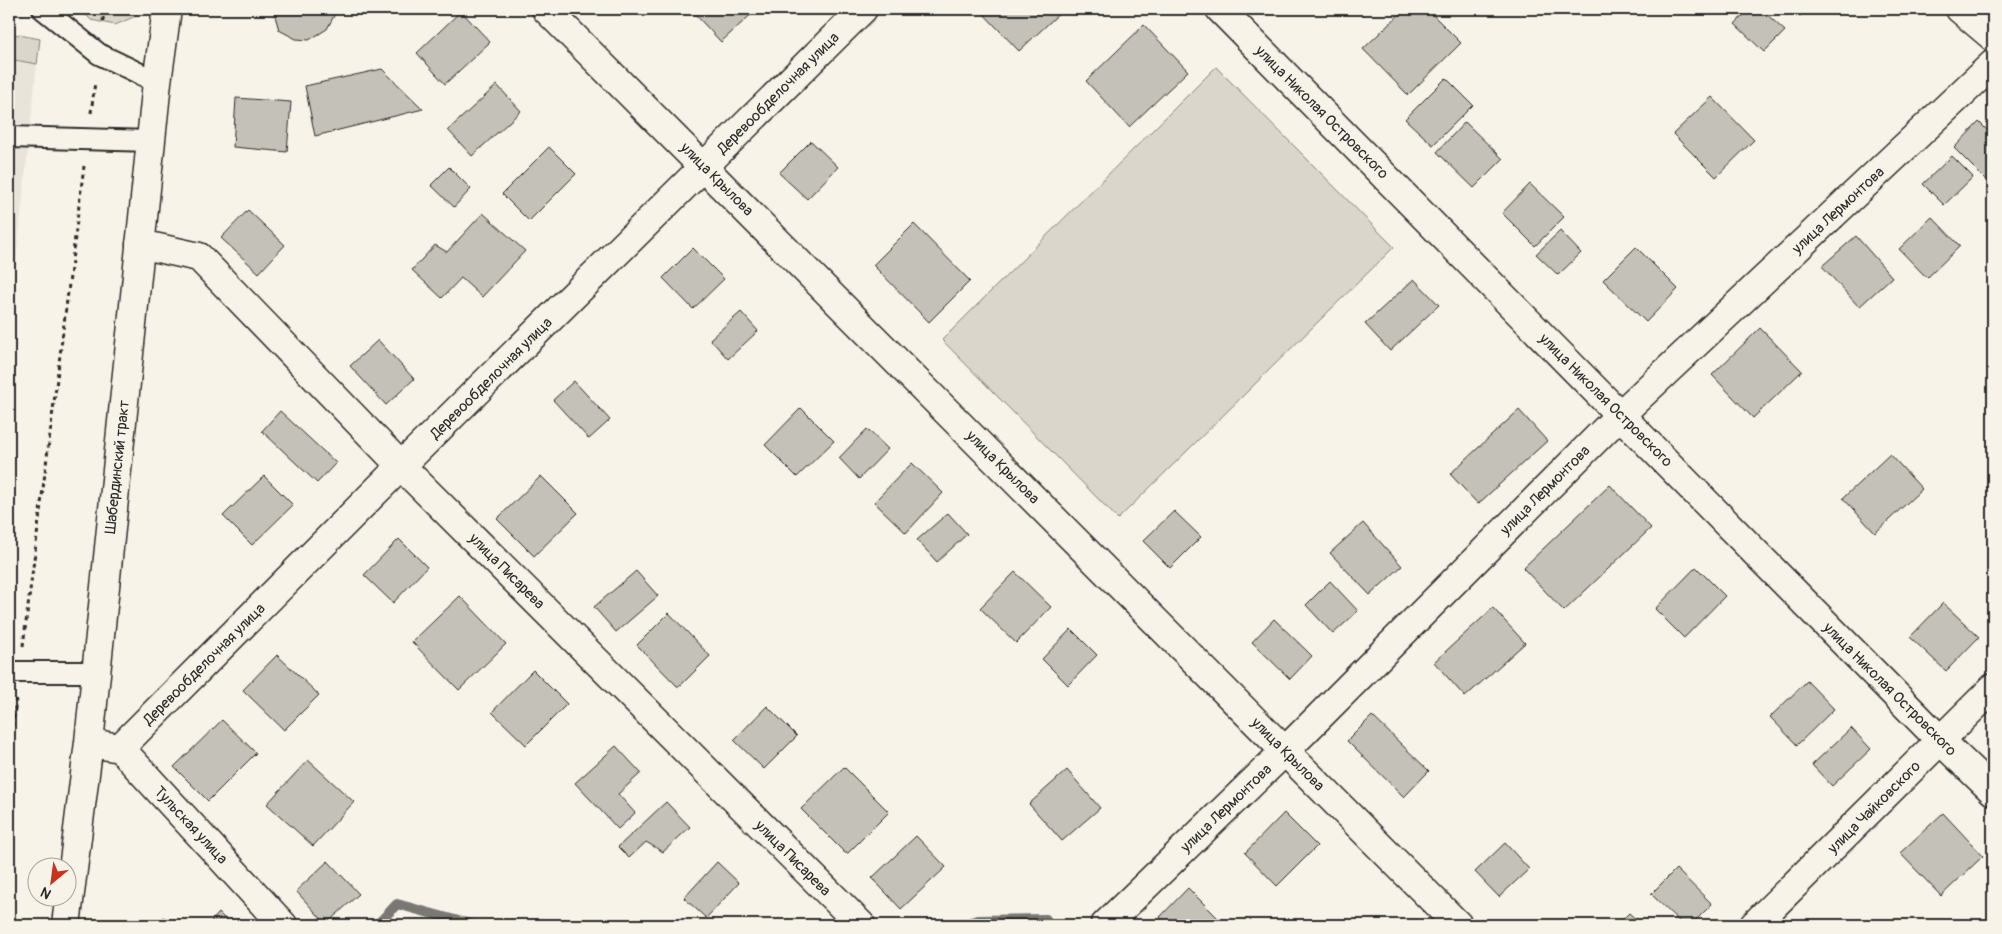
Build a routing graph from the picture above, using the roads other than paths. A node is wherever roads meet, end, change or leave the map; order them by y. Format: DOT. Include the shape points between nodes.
graph roads {
  1 [pos="43,9"];
  2 [pos="167,9"];
  3 [pos="546,9"];
  4 [pos="863,9"];
  5 [pos="1220,9"];
  6 [pos="1960,9"];
  7 [pos="1993,37"];
  8 [pos="1993,64"];
  9 [pos="157,82"];
  10 [pos="9,137"];
  11 [pos="151,141"];
  12 [pos="704,167"];
  13 [pos="140,244"];
  14 [pos="1620,415"];
  15 [pos="401,466"];
  16 [pos="14,672"];
  17 [pos="96,672"];
  18 [pos="1993,688"];
  19 [pos="1941,741"];
  20 [pos="89,742"];
  21 [pos="120,748"];
  22 [pos="1285,751"];
  23 [pos="1993,791"];
  24 [pos="66,925"];
  25 [pos="283,925"];
  26 [pos="861,925"];
  27 [pos="1105,925"];
  28 [pos="1458,925"];
  29 [pos="1754,925"];
  1 -- 9 [label="lane" via="99,54"];
  2 -- 9 [label="street, Шабердинский тракт"];
  3 -- 12 [label="street, улица Крылова"];
  4 -- 12 [label="street, Деревообделочная улица"];
  5 -- 14 [label="street, улица Николая Островского"];
  6 -- 7 [label="street"];
  8 -- 14 [label="street, улица Лермонтова"];
  9 -- 11 [label="street, Шабердинский тракт"];
  10 -- 11 [label="lane"];
  11 -- 13 [label="street, Шабердинский тракт"];
  12 -- 15 [label="street, Деревообделочная улица"];
  12 -- 22 [label="street, улица Крылова"];
  13 -- 15 [label="street, улица Писарева" via="199,257"];
  13 -- 17 [label="street, Шабердинский тракт"];
  14 -- 19 [label="street, улица Николая Островского"];
  14 -- 22 [label="street, улица Лермонтова"];
  15 -- 21 [label="street, Деревообделочная улица"];
  15 -- 26 [label="street, улица Писарева"];
  16 -- 17 [label="lane"];
  17 -- 20 [label="street, Шабердинский тракт"];
  18 -- 19 [label="street, улица Чайковского"];
  19 -- 23 [label="street, улица Николая Островского"];
  19 -- 29 [label="street, улица Чайковского"];
  20 -- 21 [label="street"];
  20 -- 24 [label="street, Шабердинский тракт"];
  21 -- 25 [label="street, Тульская улица"];
  22 -- 27 [label="street, улица Лермонтова"];
  22 -- 28 [label="street, улица Крылова"];
}
